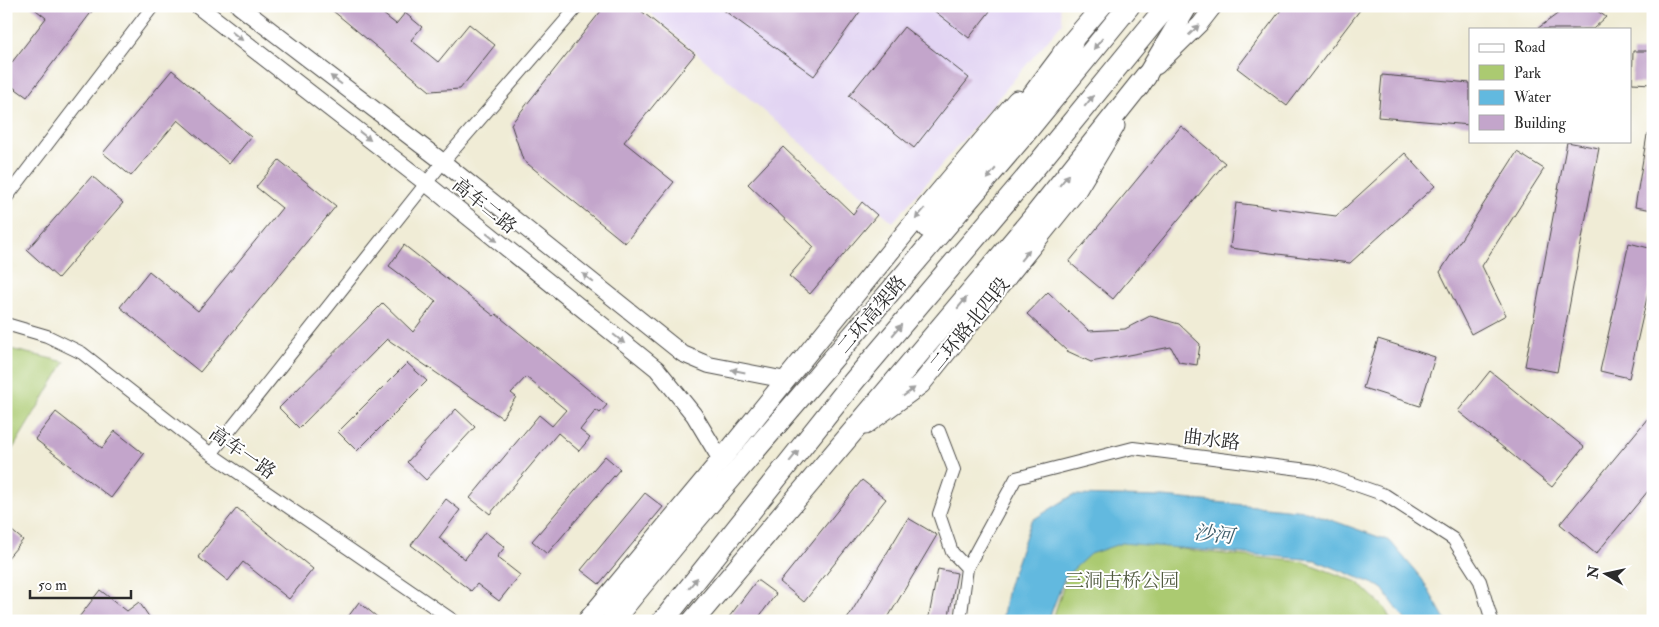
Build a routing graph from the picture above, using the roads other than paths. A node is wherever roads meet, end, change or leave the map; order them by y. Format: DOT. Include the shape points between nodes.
graph roads {
  1 [pos="153,6"];
  2 [pos="198,6"];
  3 [pos="239,6"];
  4 [pos="578,6"];
  5 [pos="1102,6"];
  6 [pos="1129,6"];
  7 [pos="1167,6"];
  8 [pos="1188,6"];
  9 [pos="1214,6"];
  10 [pos="1072,43"];
  11 [pos="1146,76"];
  12 [pos="443,162"];
  13 [pos="427,184"];
  14 [pos="6,198"];
  15 [pos="6,324"];
  16 [pos="786,380"];
  17 [pos="939,432"];
  18 [pos="211,454"];
  19 [pos="721,460"];
  20 [pos="967,568"];
  21 [pos="454,621"];
  22 [pos="586,621"];
  23 [pos="601,621"];
  24 [pos="612,621"];
  25 [pos="663,621"];
  26 [pos="693,621"];
  27 [pos="700,621"];
  28 [pos="960,621"];
  29 [pos="1492,621"];
  1 -- 14 [label="street"];
  2 -- 13 [label="street, 高车二路, one-way"];
  12 -- 3 [label="street, 高车二路, one-way"];
  4 -- 12 [label="street"];
  5 -- 10 [label="main road"];
  6 -- 24 [label="highway, 二环高架路, one-way"];
  25 -- 7 [label="highway, 二环高架路, one-way" via="854,381"];
  8 -- 11 [label="main road"];
  11 -- 9 [label="street, 二环路北四段, one-way" via="1200,24"];
  10 -- 16 [label="main road, one-way" via="1011,107 918,216"];
  10 -- 23 [label="highway" via="912,245"];
  26 -- 11 [label="highway, one-way" via="1033,218"];
  27 -- 11 [label="main road, 二环路北四段, one-way" via="858,430 921,384 1076,191"];
  12 -- 13 [label="street"];
  16 -- 12 [label="street, 高车二路, one-way" via="709,365 683,354"];
  13 -- 18 [label="street"];
  13 -- 19 [label="street, 高车二路, one-way" via="657,369 694,415"];
  15 -- 18 [label="street, 高车一路" via="47,336 82,354"];
  16 -- 19 [label="main road"];
  17 -- 20 [label="street" via="954,470 939,514 952,552"];
  18 -- 21 [label="street, 高车一路"];
  19 -- 22 [label="main road"];
  20 -- 28 [label="street, 曲水路"];
  20 -- 29 [label="street, 曲水路" via="1016,478 1133,448 1316,471 1385,494 1453,539 1480,581"];
}
